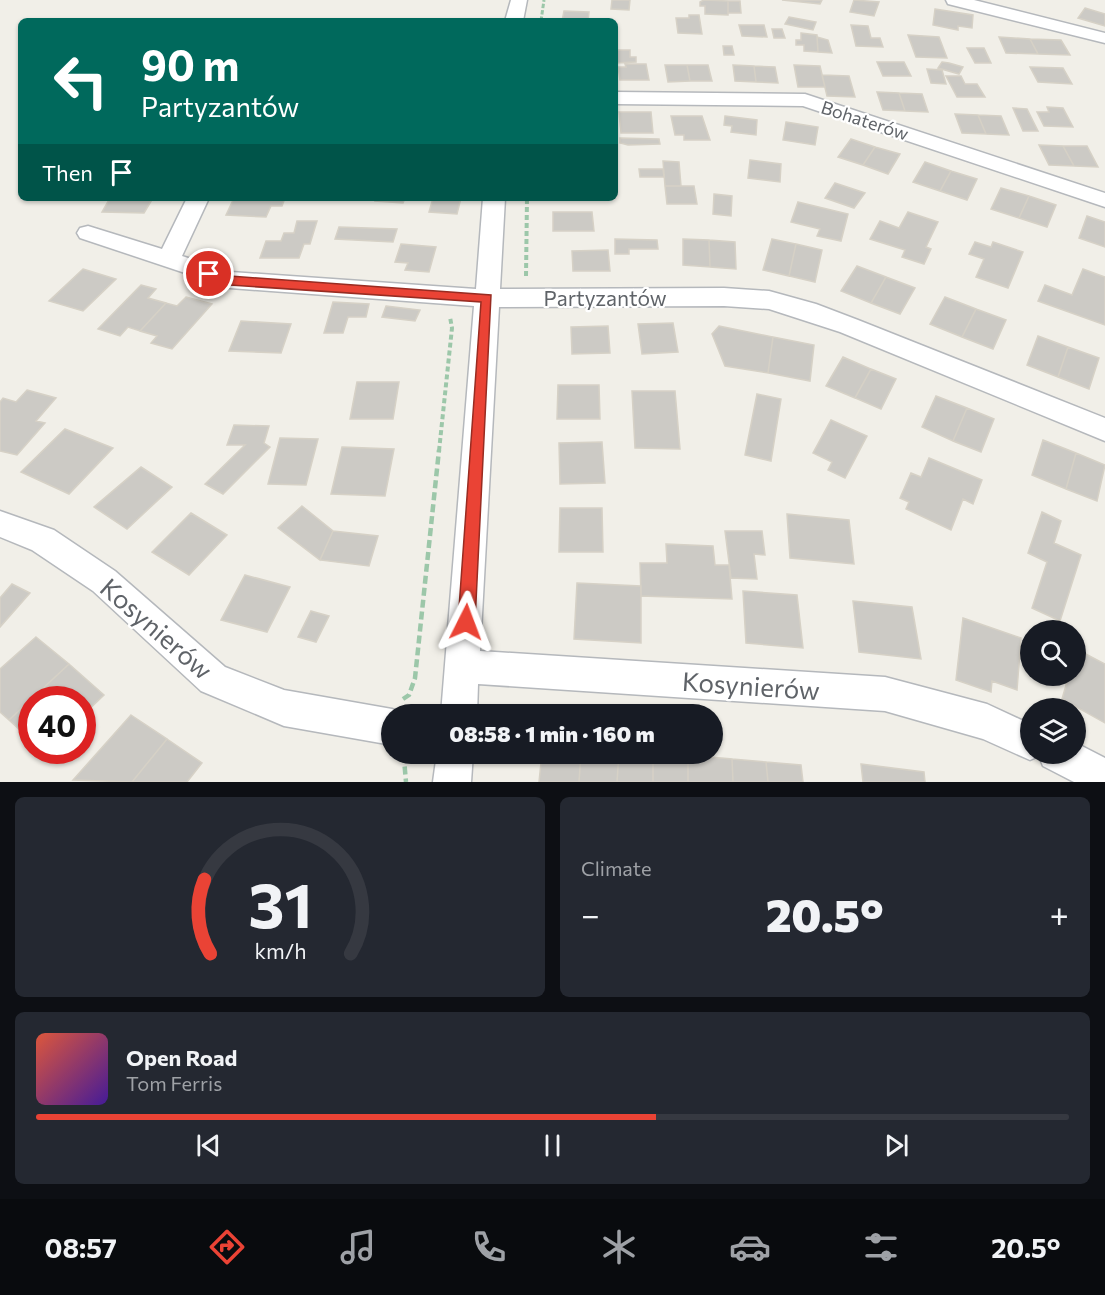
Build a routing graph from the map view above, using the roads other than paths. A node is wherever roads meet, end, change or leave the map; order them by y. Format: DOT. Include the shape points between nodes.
graph roads {
  1 [pos="519,0"];
  2 [pos="954,0"];
  3 [pos="515,18"];
  4 [pos="1105,38"];
  5 [pos="618,98"];
  6 [pos="1105,200"];
  7 [pos="197,201"];
  8 [pos="494,201"];
  9 [pos="88,233"];
  10 [pos="168,260"];
  11 [pos="487,298"];
  12 [pos="1105,430"];
  13 [pos="0,524"];
  14 [pos="464,667"];
  15 [pos="460,704"];
  16 [pos="381,726"];
  17 [pos="1020,737"];
  18 [pos="454,764"];
  19 [pos="1078,764"];
  20 [pos="1105,778"];
  21 [pos="452,782"];
  1 -- 3 [label="street"];
  2 -- 4 [label="street"];
  5 -- 6 [label="street, Bohaterów" via="805,100"];
  7 -- 10 [label="street"];
  8 -- 11 [label="street"];
  9 -- 10 [label="street, Partyzantów"];
  10 -- 11 [label="street, Partyzantów" via="230,280"];
  11 -- 12 [label="street, Partyzantów" via="769,300 839,322"];
  11 -- 14 [label="street"];
  13 -- 16 [label="street, Kosynierów" via="43,540 104,581 213,679 284,708"];
  14 -- 15 [label="street"];
  14 -- 17 [label="street, Kosynierów" via="885,694 987,722"];
  18 -- 21 [label="street"];
  19 -- 20 [label="street"];
}
